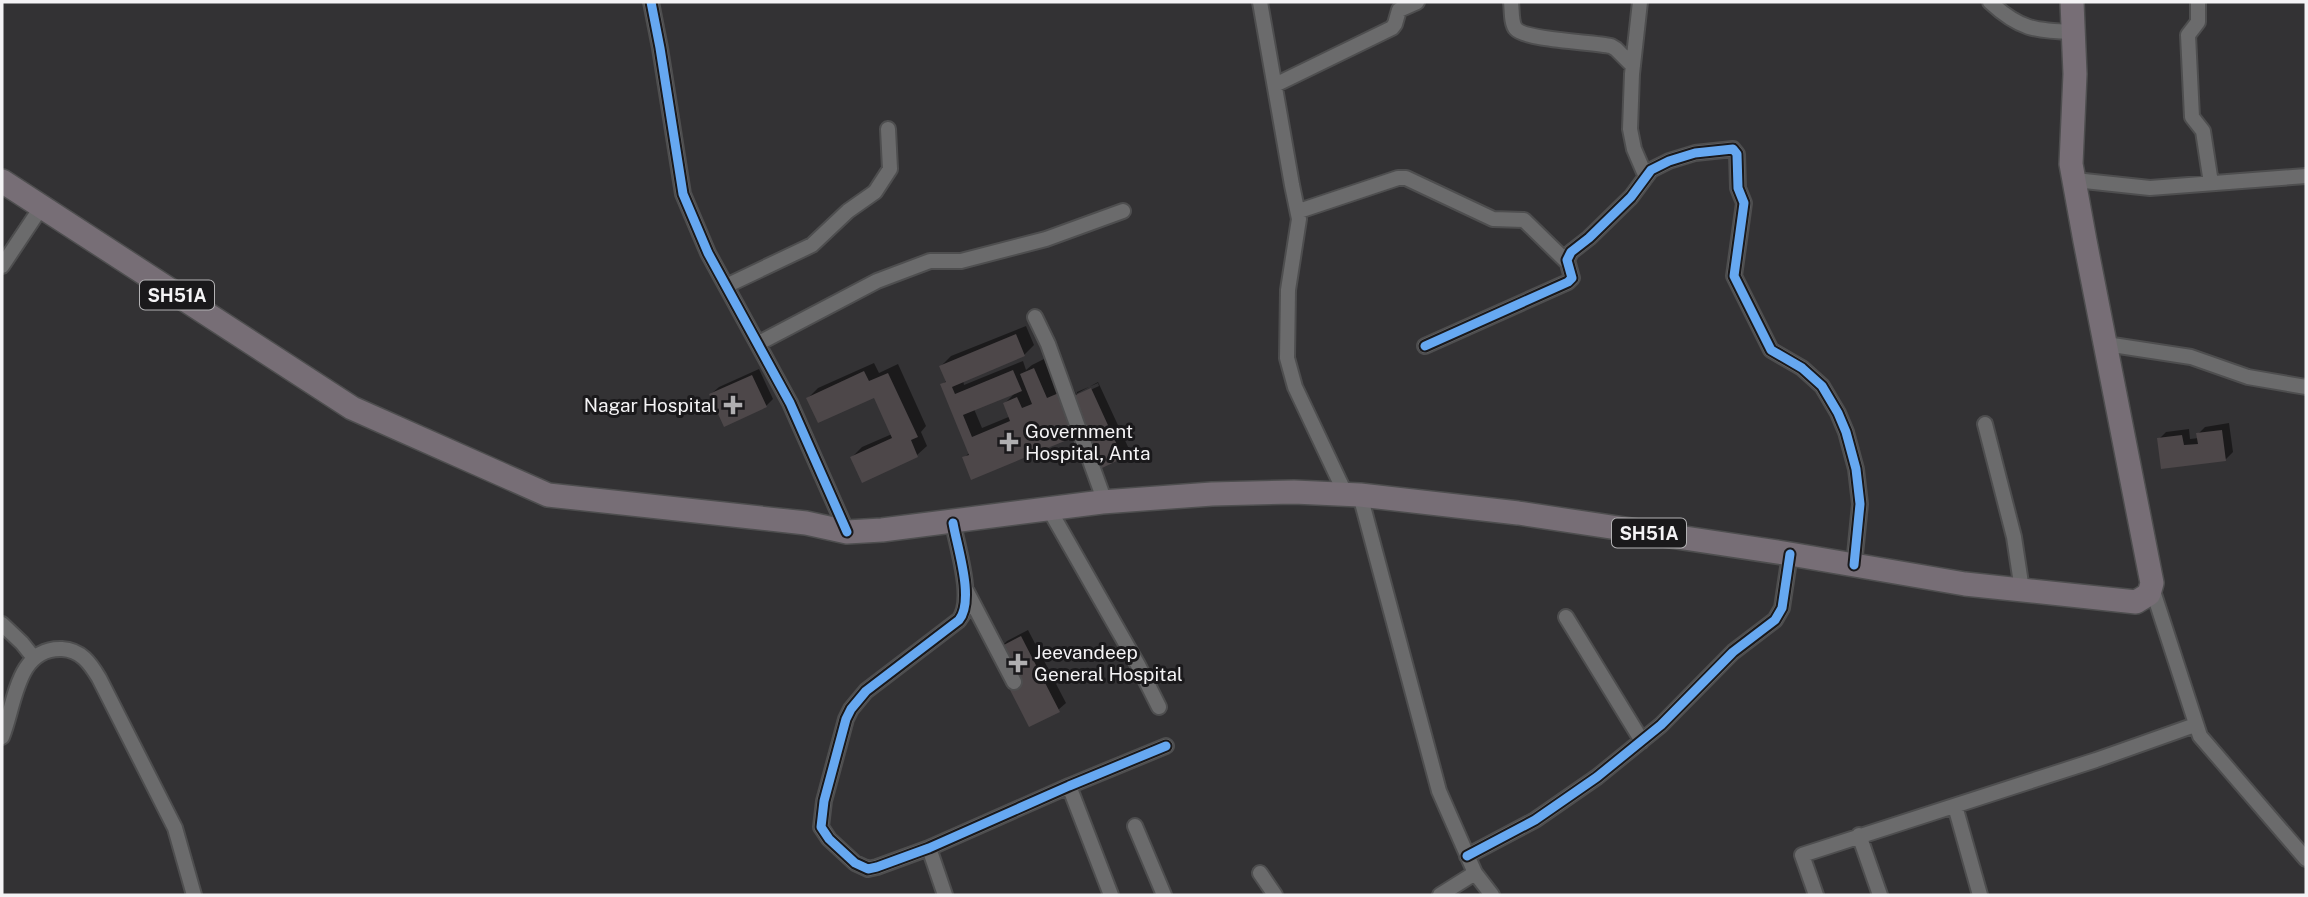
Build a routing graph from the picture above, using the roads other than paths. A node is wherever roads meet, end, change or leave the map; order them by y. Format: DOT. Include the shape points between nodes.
graph roads {
  1 [pos="651,2"];
  2 [pos="1260,2"];
  3 [pos="1417,2"];
  4 [pos="1511,2"];
  5 [pos="1640,2"];
  6 [pos="1990,2"];
  7 [pos="2072,2"];
  8 [pos="2198,2"];
  9 [pos="2073,32"];
  10 [pos="1633,66"];
  11 [pos="1275,85"];
  12 [pos="888,129"];
  13 [pos="2306,176"];
  14 [pos="1646,177"];
  15 [pos="2074,180"];
  16 [pos="2,181"];
  17 [pos="2211,183"];
  18 [pos="42,206"];
  19 [pos="1123,211"];
  20 [pos="1299,211"];
  21 [pos="1568,263"];
  22 [pos="2,266"];
  23 [pos="726,286"];
  24 [pos="1035,317"];
  25 [pos="759,343"];
  26 [pos="2106,344"];
  27 [pos="1424,346"];
  28 [pos="2306,387"];
  29 [pos="1985,424"];
  30 [pos="1353,495"];
  31 [pos="1105,502"];
  32 [pos="1049,509"];
  33 [pos="953,523"];
  34 [pos="848,532"];
  35 [pos="1790,554"];
  36 [pos="1854,565"];
  37 [pos="965,588"];
  38 [pos="2152,589"];
  39 [pos="2022,590"];
  40 [pos="1566,617"];
  41 [pos="2,624"];
  42 [pos="34,658"];
  43 [pos="1014,682"];
  44 [pos="1159,707"];
  45 [pos="2195,725"];
  46 [pos="2,737"];
  47 [pos="1642,741"];
  48 [pos="1166,746"];
  49 [pos="1069,786"];
  50 [pos="1955,806"];
  51 [pos="1135,826"];
  52 [pos="1859,835"];
  53 [pos="929,848"];
  54 [pos="1467,856"];
  55 [pos="2306,859"];
  56 [pos="1260,873"];
  57 [pos="1475,873"];
  58 [pos="194,895"];
  59 [pos="945,895"];
  60 [pos="1111,895"];
  61 [pos="1164,895"];
  62 [pos="1275,895"];
  63 [pos="1440,895"];
  64 [pos="1492,895"];
  65 [pos="1816,895"];
  66 [pos="1880,895"];
  67 [pos="1980,895"];
  1 -- 23 [label="street" via="682,194"];
  2 -- 11 [label="street"];
  3 -- 11 [label="street" via="1399,10 1392,28"];
  4 -- 10 [label="street" via="1520,32 1611,46"];
  5 -- 10 [label="street"];
  6 -- 9 [label="street" via="2028,28"];
  7 -- 9 [label="main road"];
  8 -- 17 [label="street" via="2197,22 2188,35 2192,117 2203,131"];
  9 -- 15 [label="main road"];
  10 -- 14 [label="street" via="1630,136"];
  11 -- 20 [label="street"];
  12 -- 23 [label="street" via="890,169 875,192 812,245"];
  13 -- 17 [label="street"];
  14 -- 21 [label="street" via="1634,195 1571,253"];
  14 -- 36 [label="street" via="1669,161 1696,153 1731,148 1737,152 1738,188 1744,203 1734,276 1771,350 1816,380 1846,432 1860,504"];
  15 -- 17 [label="street" via="2150,188"];
  15 -- 26 [label="main road"];
  16 -- 18 [label="main road, SH51A"];
  18 -- 22 [label="street"];
  18 -- 34 [label="main road, SH51A" via="352,408 548,495 806,523"];
  19 -- 25 [label="street" via="1045,239 961,261 930,261 877,281"];
  20 -- 21 [label="street" via="1406,178 1493,219 1524,220"];
  20 -- 30 [label="street" via="1288,290 1287,358 1295,387"];
  21 -- 27 [label="street" via="1572,276 1568,282"];
  23 -- 25 [label="street"];
  24 -- 31 [label="street"];
  25 -- 34 [label="street"];
  26 -- 28 [label="street" via="2191,357 2248,377"];
  26 -- 38 [label="main road"];
  29 -- 39 [label="street" via="2014,537"];
  30 -- 31 [label="main road, SH51A" via="1245,493"];
  30 -- 35 [label="main road, SH51A" via="1518,513"];
  30 -- 54 [label="street" via="1439,791"];
  31 -- 32 [label="main road, SH51A"];
  32 -- 33 [label="main road, SH51A"];
  32 -- 44 [label="street"];
  33 -- 34 [label="main road, SH51A"];
  33 -- 37 [label="street"];
  35 -- 36 [label="main road, SH51A"];
  35 -- 47 [label="street" via="1780,615 1721,662"];
  36 -- 39 [label="main road, SH51A"];
  37 -- 43 [label="street"];
  37 -- 53 [label="street" via="965,608 959,621 866,691 849,713 820,824 829,839 863,868"];
  38 -- 39 [label="main road, SH51A" via="2133,602"];
  38 -- 45 [label="street"];
  40 -- 47 [label="street"];
  41 -- 42 [label="street"];
  42 -- 46 [label="street" via="20,677"];
  42 -- 58 [label="street" via="66,649 84,656 92,666 175,828"];
  45 -- 50 [label="street"];
  45 -- 55 [label="street" via="2204,742"];
  47 -- 54 [label="street" via="1568,798"];
  48 -- 49 [label="street"];
  49 -- 53 [label="street"];
  49 -- 60 [label="street"];
  50 -- 52 [label="street"];
  50 -- 67 [label="street"];
  51 -- 61 [label="street"];
  52 -- 65 [label="street" via="1802,855"];
  52 -- 66 [label="street"];
  53 -- 59 [label="street"];
  54 -- 57 [label="street"];
  56 -- 62 [label="street"];
  57 -- 63 [label="street"];
  57 -- 64 [label="street"];
}
